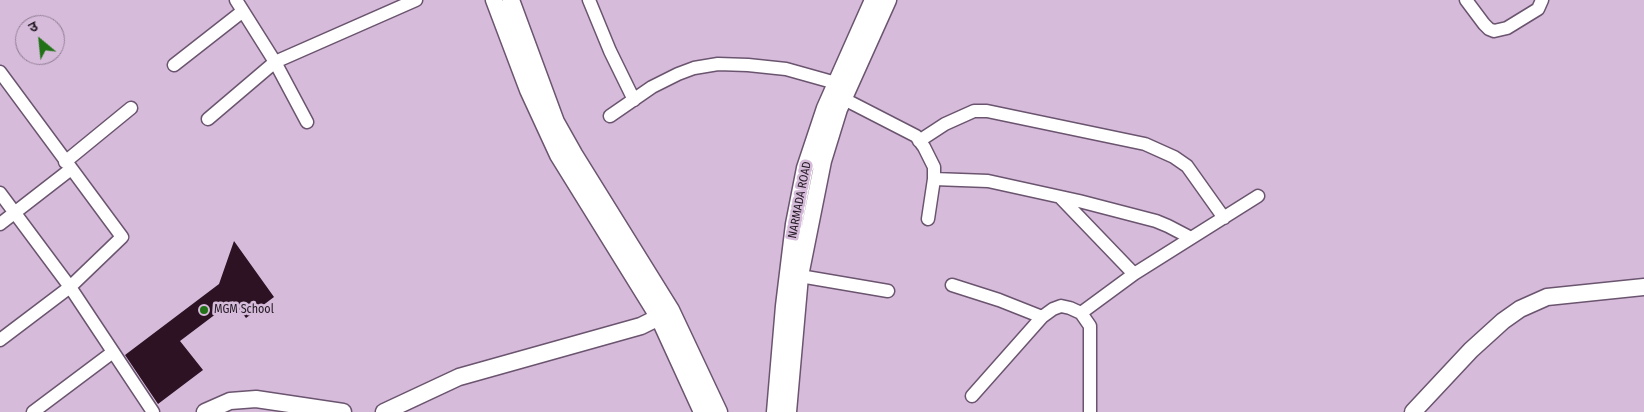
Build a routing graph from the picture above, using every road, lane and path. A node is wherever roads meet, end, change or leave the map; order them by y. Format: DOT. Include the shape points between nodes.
graph roads {
  1 [pos="416,0"];
  2 [pos="494,0"];
  3 [pos="511,0"];
  4 [pos="589,0"];
  5 [pos="873,0"];
  6 [pos="888,0"];
  7 [pos="1466,0"];
  8 [pos="1542,0"];
  9 [pos="239,6"];
  10 [pos="275,62"];
  11 [pos="174,65"];
  12 [pos="0,72"];
  13 [pos="836,83"];
  14 [pos="844,99"];
  15 [pos="634,100"];
  16 [pos="130,108"];
  17 [pos="610,116"];
  18 [pos="208,119"];
  19 [pos="307,122"];
  20 [pos="919,141"];
  21 [pos="68,165"];
  22 [pos="934,179"];
  23 [pos="0,193"];
  24 [pos="1258,196"];
  25 [pos="1060,197"];
  26 [pos="15,213"];
  27 [pos="1224,218"];
  28 [pos="928,219"];
  29 [pos="0,224"];
  30 [pos="1191,238"];
  31 [pos="1134,274"];
  32 [pos="800,276"];
  33 [pos="952,285"];
  34 [pos="70,286"];
  35 [pos="1644,287"];
  36 [pos="888,291"];
  37 [pos="1081,313"];
  38 [pos="665,314"];
  39 [pos="1042,317"];
  40 [pos="1,338"];
  41 [pos="113,352"];
  42 [pos="972,396"];
  43 [pos="33,412"];
  44 [pos="153,412"];
  45 [pos="205,412"];
  46 [pos="343,412"];
  47 [pos="384,412"];
  48 [pos="702,412"];
  49 [pos="719,412"];
  50 [pos="775,412"];
  51 [pos="788,412"];
  52 [pos="1090,412"];
  53 [pos="1413,412"];
  1 -- 10 [label="street"];
  2 -- 38 [label="street" via="528,90 558,155"];
  3 -- 38 [label="street" via="556,122"];
  4 -- 15 [label="street"];
  5 -- 13 [label="street, NARMADA ROAD"];
  6 -- 14 [label="street"];
  7 -- 8 [label="street" via="1484,24 1494,31 1508,28 1538,9"];
  9 -- 10 [label="street"];
  9 -- 11 [label="street"];
  10 -- 18 [label="street"];
  10 -- 19 [label="street"];
  12 -- 21 [label="street"];
  13 -- 15 [label="street" via="786,70 718,64 678,74"];
  13 -- 50 [label="street, NARMADA ROAD" via="805,168 794,224"];
  14 -- 20 [label="street" via="916,136"];
  14 -- 32 [label="street" via="823,161"];
  15 -- 17 [label="street"];
  16 -- 21 [label="street"];
  20 -- 22 [label="street" via="934,166"];
  20 -- 27 [label="street" via="974,110 1145,144 1187,166"];
  21 -- 26 [label="street"];
  21 -- 34 [label="street" via="122,237"];
  22 -- 25 [label="street" via="988,181"];
  22 -- 28 [label="street"];
  23 -- 26 [label="street"];
  24 -- 27 [label="street"];
  25 -- 30 [label="street" via="1156,221"];
  25 -- 31 [label="street"];
  26 -- 29 [label="street"];
  26 -- 34 [label="street"];
  27 -- 30 [label="street"];
  30 -- 31 [label="street"];
  31 -- 37 [label="street"];
  32 -- 36 [label="street"];
  32 -- 51 [label="street"];
  33 -- 39 [label="street"];
  34 -- 40 [label="street"];
  34 -- 41 [label="street"];
  35 -- 53 [label="street" via="1547,297 1520,309 1471,350"];
  37 -- 39 [label="street" via="1061,306"];
  37 -- 52 [label="street" via="1090,326"];
  38 -- 47 [label="street" via="641,326 459,377"];
  38 -- 48 [label="street"];
  38 -- 49 [label="street"];
  39 -- 42 [label="street"];
  41 -- 43 [label="street"];
  41 -- 44 [label="street"];
  45 -- 46 [label="street" via="230,401 256,399"];
}
